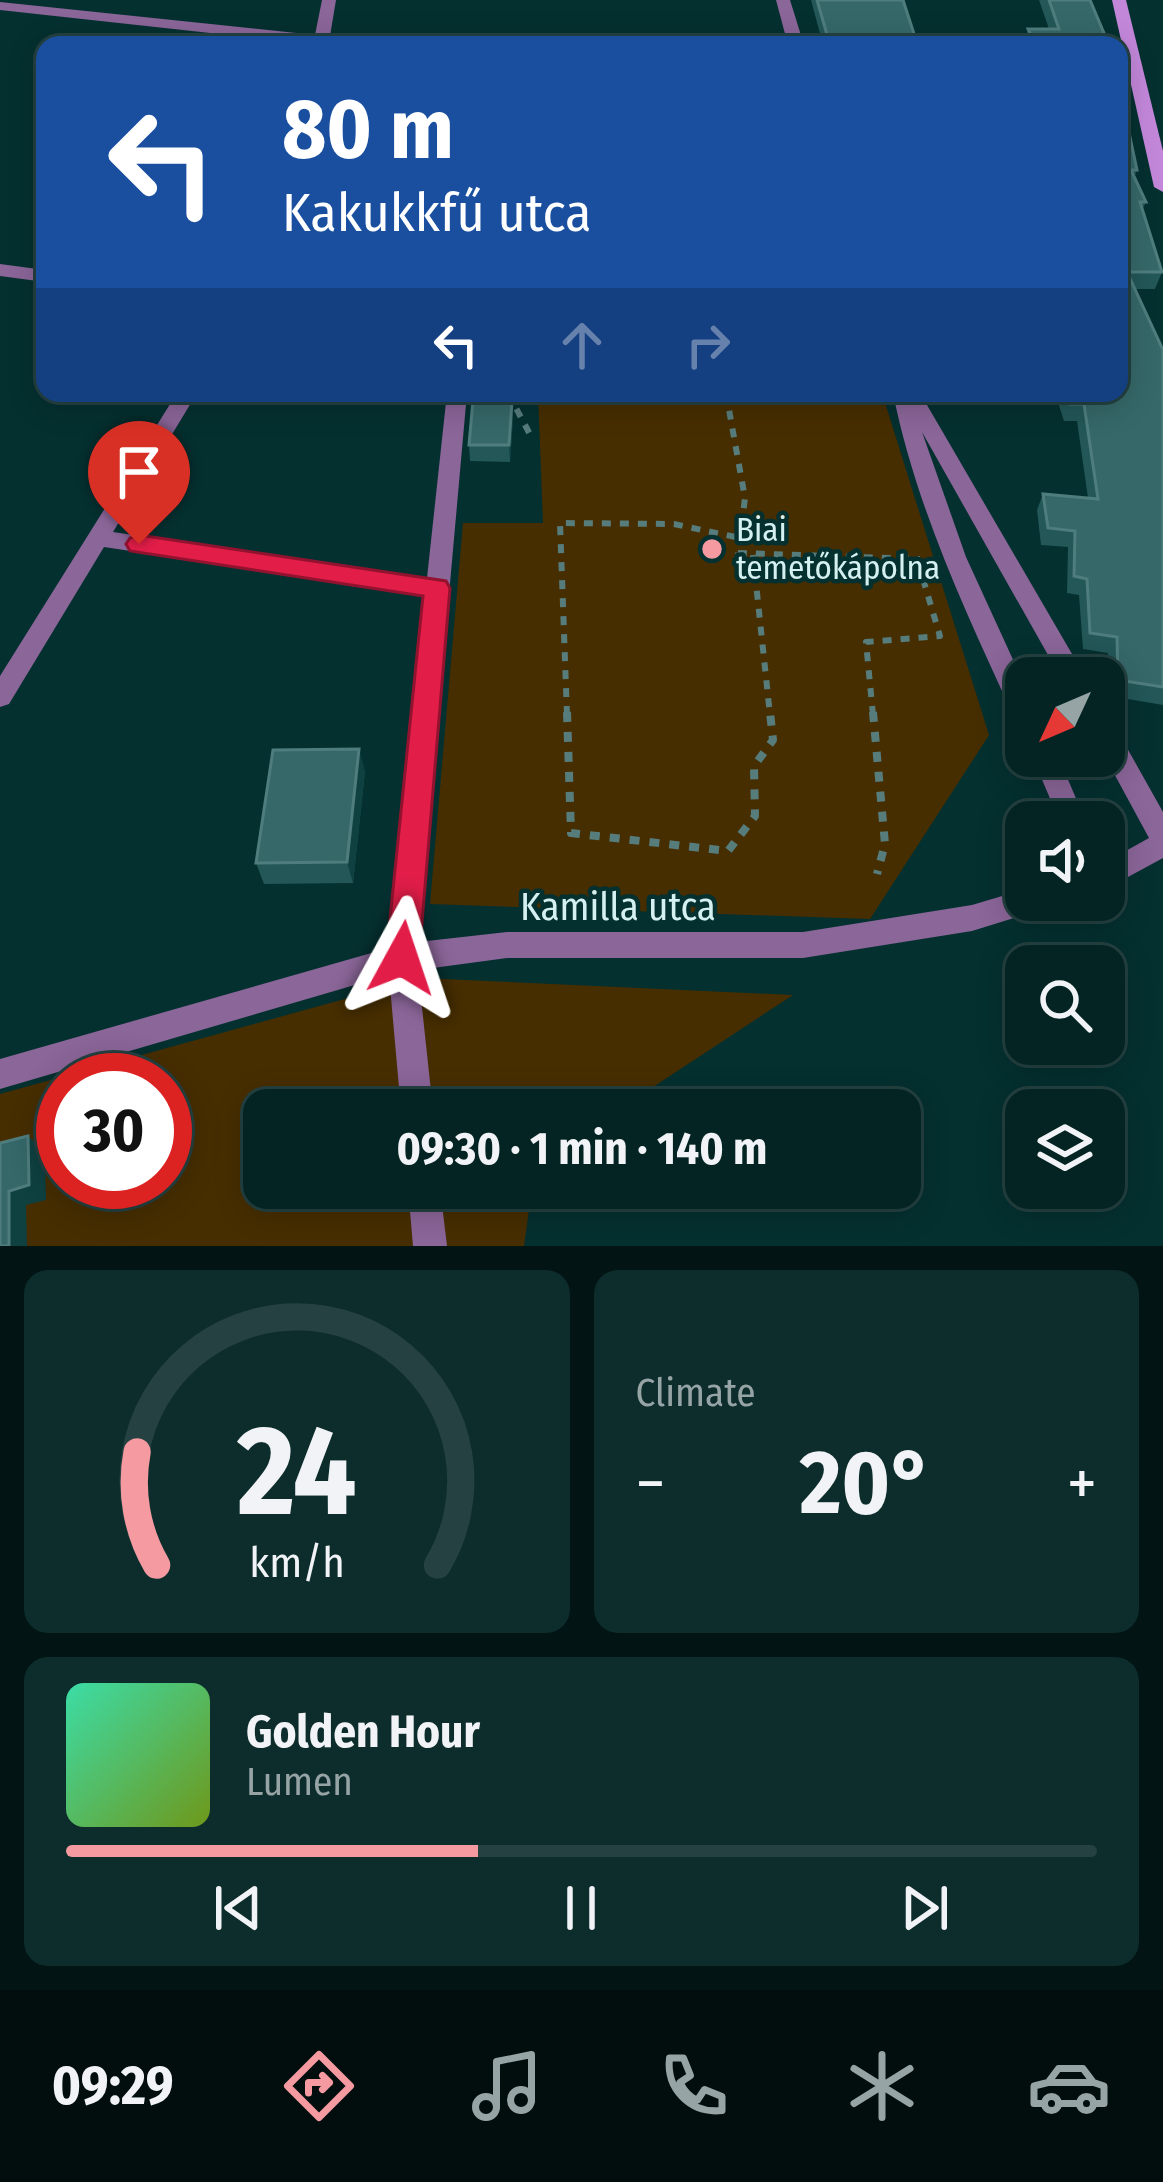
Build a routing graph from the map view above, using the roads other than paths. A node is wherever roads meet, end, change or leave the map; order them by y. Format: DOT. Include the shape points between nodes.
graph roads {
  1 [pos="329,0"];
  2 [pos="782,0"];
  3 [pos="1119,0"];
  4 [pos="0,6"];
  5 [pos="275,36"];
  6 [pos="322,36"];
  7 [pos="793,36"];
  8 [pos="1155,114"];
  9 [pos="1163,187"];
  10 [pos="0,270"];
  11 [pos="36,275"];
  12 [pos="181,402"];
  13 [pos="457,402"];
  14 [pos="907,402"];
  15 [pos="911,402"];
  16 [pos="97,538"];
  17 [pos="437,588"];
  18 [pos="1062,657"];
  19 [pos="1005,669"];
  20 [pos="0,697"];
  21 [pos="1125,770"];
  22 [pos="1163,841"];
  23 [pos="1125,864"];
  24 [pos="1005,908"];
  25 [pos="402,958"];
  26 [pos="0,1074"];
  27 [pos="415,1089"];
  28 [pos="426,1209"];
  29 [pos="430,1246"];
  1 -- 6 [label="street"];
  2 -- 7 [label="street"];
  3 -- 8 [label="main road"];
  4 -- 5 [label="street"];
  8 -- 9 [label="main road"];
  10 -- 11 [label="street"];
  12 -- 16 [label="street"];
  13 -- 17 [label="street"];
  14 -- 19 [label="street" via="911,438 954,558"];
  15 -- 18 [label="street"];
  16 -- 17 [label="street"];
  16 -- 20 [label="street"];
  17 -- 25 [label="street"];
  21 -- 22 [label="street"];
  22 -- 23 [label="street"];
  24 -- 25 [label="street, Kamilla utca" via="803,945 507,945"];
  25 -- 26 [label="street, Kamilla utca"];
  25 -- 27 [label="street"];
  28 -- 29 [label="street"];
}
